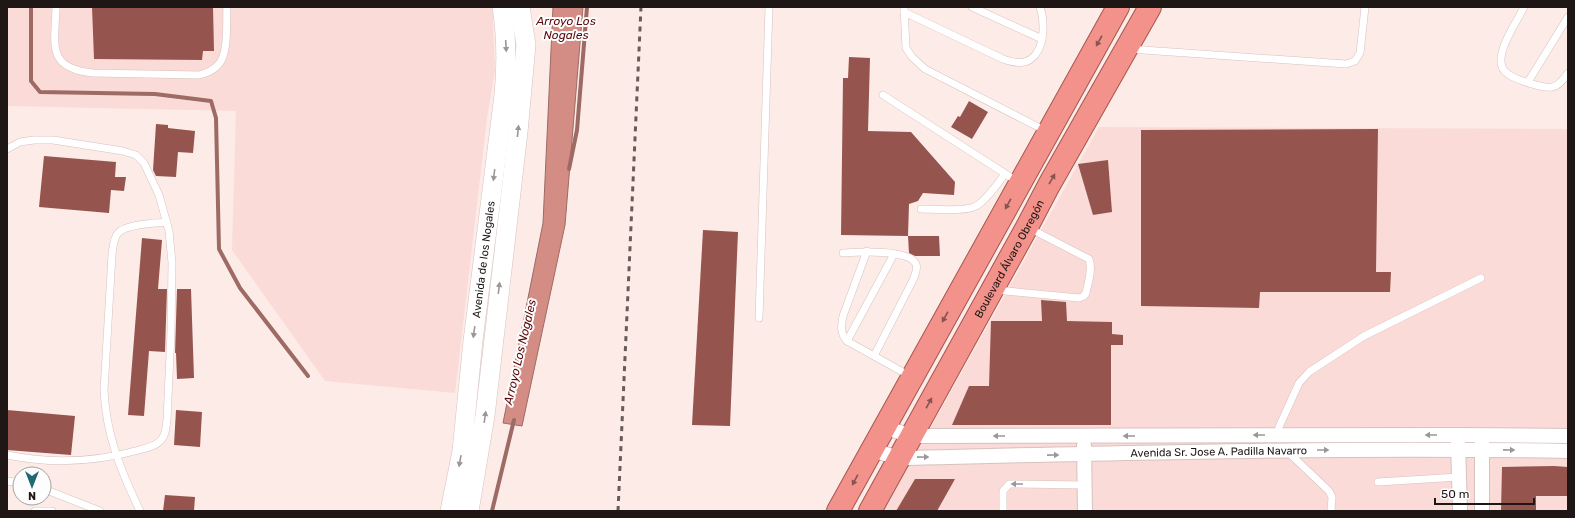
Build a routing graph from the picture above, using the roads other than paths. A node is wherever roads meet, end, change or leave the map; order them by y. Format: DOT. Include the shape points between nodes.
graph roads {
  1 [pos="56,7"];
  2 [pos="227,7"];
  3 [pos="502,7"];
  4 [pos="520,7"];
  5 [pos="770,7"];
  6 [pos="972,7"];
  7 [pos="1040,7"];
  8 [pos="1118,7"];
  9 [pos="1150,7"];
  10 [pos="1365,7"];
  11 [pos="1524,7"];
  12 [pos="904,10"];
  13 [pos="1568,17"];
  14 [pos="1042,39"];
  15 [pos="1127,48"];
  16 [pos="1568,74"];
  17 [pos="1528,82"];
  18 [pos="884,95"];
  19 [pos="1044,139"];
  20 [pos="7,149"];
  21 [pos="1012,179"];
  22 [pos="921,209"];
  23 [pos="167,222"];
  24 [pos="1027,227"];
  25 [pos="867,251"];
  26 [pos="843,253"];
  27 [pos="894,254"];
  28 [pos="971,271"];
  29 [pos="1481,278"];
  30 [pos="992,289"];
  31 [pos="759,318"];
  32 [pos="847,341"];
  33 [pos="874,356"];
  34 [pos="912,377"];
  35 [pos="884,427"];
  36 [pos="1278,435"];
  37 [pos="1457,435"];
  38 [pos="1482,435"];
  39 [pos="911,436"];
  40 [pos="1084,436"];
  41 [pos="1568,436"];
  42 [pos="871,450"];
  43 [pos="1287,450"];
  44 [pos="1458,450"];
  45 [pos="1482,450"];
  46 [pos="1568,451"];
  47 [pos="1084,454"];
  48 [pos="7,455"];
  49 [pos="116,456"];
  50 [pos="900,458"];
  51 [pos="1459,477"];
  52 [pos="1378,482"];
  53 [pos="1084,485"];
  54 [pos="52,492"];
  55 [pos="35,511"];
  56 [pos="52,511"];
  57 [pos="100,511"];
  58 [pos="140,511"];
  59 [pos="450,511"];
  60 [pos="469,511"];
  61 [pos="838,511"];
  62 [pos="870,511"];
  63 [pos="1003,511"];
  64 [pos="1085,511"];
  65 [pos="1331,511"];
  66 [pos="1460,511"];
  67 [pos="1482,511"];
  1 -- 2 [label="lane" via="54,48 68,67 79,72 199,75 210,72 219,65 224,56"];
  3 -- 59 [label="main road, Avenida de los Nogales, one-way" via="506,29 505,89 462,450"];
  60 -- 4 [label="main road, Avenida de los Nogales, one-way" via="485,416 518,132 526,45"];
  5 -- 31 [label="lane"];
  6 -- 14 [label="lane"];
  7 -- 14 [label="lane"];
  8 -- 19 [label="highway, one-way"];
  9 -- 15 [label="highway, Boulevard Álvaro Obregón"];
  10 -- 15 [label="lane" via="1360,53 1355,61 1346,64"];
  11 -- 17 [label="lane" via="1502,51 1501,60 1502,68 1507,73"];
  12 -- 14 [label="lane" via="1011,62 1030,60"];
  12 -- 19 [label="lane" via="906,48 925,69"];
  13 -- 17 [label="lane"];
  24 -- 15 [label="highway, Boulevard Álvaro Obregón, one-way"];
  16 -- 17 [label="lane" via="1553,87"];
  18 -- 21 [label="lane"];
  19 -- 21 [label="highway"];
  19 -- 24 [label="highway" via="1028,186"];
  20 -- 23 [label="lane" via="20,142 53,140 136,155 144,163 159,195"];
  21 -- 22 [label="lane" via="975,207"];
  21 -- 28 [label="highway, one-way"];
  23 -- 49 [label="lane" via="172,263 166,432 158,444"];
  23 -- 49 [label="lane" via="125,228 118,232 114,241 104,390 109,434"];
  24 -- 28 [label="highway" via="990,250"];
  24 -- 30 [label="highway, Boulevard Álvaro Obregón"];
  24 -- 30 [label="lane" via="1089,260 1086,293 1079,298"];
  25 -- 26 [label="lane"];
  25 -- 27 [label="lane"];
  25 -- 32 [label="lane" via="843,316 841,330"];
  27 -- 32 [label="lane"];
  27 -- 33 [label="lane" via="914,262 917,272"];
  28 -- 34 [label="highway, one-way"];
  29 -- 36 [label="lane" via="1364,336 1309,372 1299,383 1279,427"];
  39 -- 30 [label="highway, Boulevard Álvaro Obregón, one-way"];
  32 -- 33 [label="lane"];
  33 -- 34 [label="lane"];
  34 -- 35 [label="highway"];
  35 -- 39 [label="street, Avenida Sr. Jose A. Padilla Navarro"];
  35 -- 42 [label="highway"];
  37 -- 36 [label="street, Avenida Sr. Jose A. Padilla Navarro, one-way"];
  36 -- 40 [label="street, Avenida Sr. Jose A. Padilla Navarro, one-way"];
  36 -- 43 [label="lane"];
  37 -- 38 [label="street, Avenida Sr. Jose A. Padilla Navarro"];
  37 -- 44 [label="street"];
  38 -- 41 [label="street, Avenida Sr. Jose A. Padilla Navarro"];
  38 -- 45 [label="street"];
  40 -- 39 [label="street, Avenida Sr. Jose A. Padilla Navarro, one-way"];
  39 -- 50 [label="highway, Boulevard Álvaro Obregón"];
  40 -- 47 [label="street"];
  42 -- 50 [label="street, Avenida Sr. Jose A. Padilla Navarro"];
  42 -- 61 [label="highway, one-way"];
  43 -- 44 [label="street, Avenida Sr. Jose A. Padilla Navarro, one-way"];
  43 -- 47 [label="street, Avenida Sr. Jose A. Padilla Navarro"];
  43 -- 65 [label="lane" via="1329,491 1332,497"];
  44 -- 45 [label="street, Avenida Sr. Jose A. Padilla Navarro"];
  44 -- 51 [label="street"];
  45 -- 46 [label="street, Avenida Sr. Jose A. Padilla Navarro, one-way"];
  45 -- 67 [label="street"];
  50 -- 47 [label="street, Avenida Sr. Jose A. Padilla Navarro, one-way"];
  47 -- 53 [label="street"];
  48 -- 49 [label="lane" via="47,460"];
  49 -- 58 [label="lane"];
  50 -- 62 [label="highway, Boulevard Álvaro Obregón"];
  51 -- 52 [label="lane"];
  51 -- 66 [label="street"];
  53 -- 63 [label="lane, one-way" via="1009,484 1003,491"];
  53 -- 64 [label="street"];
  54 -- 57 [label="lane"];
  55 -- 56 [label="lane"];
}
